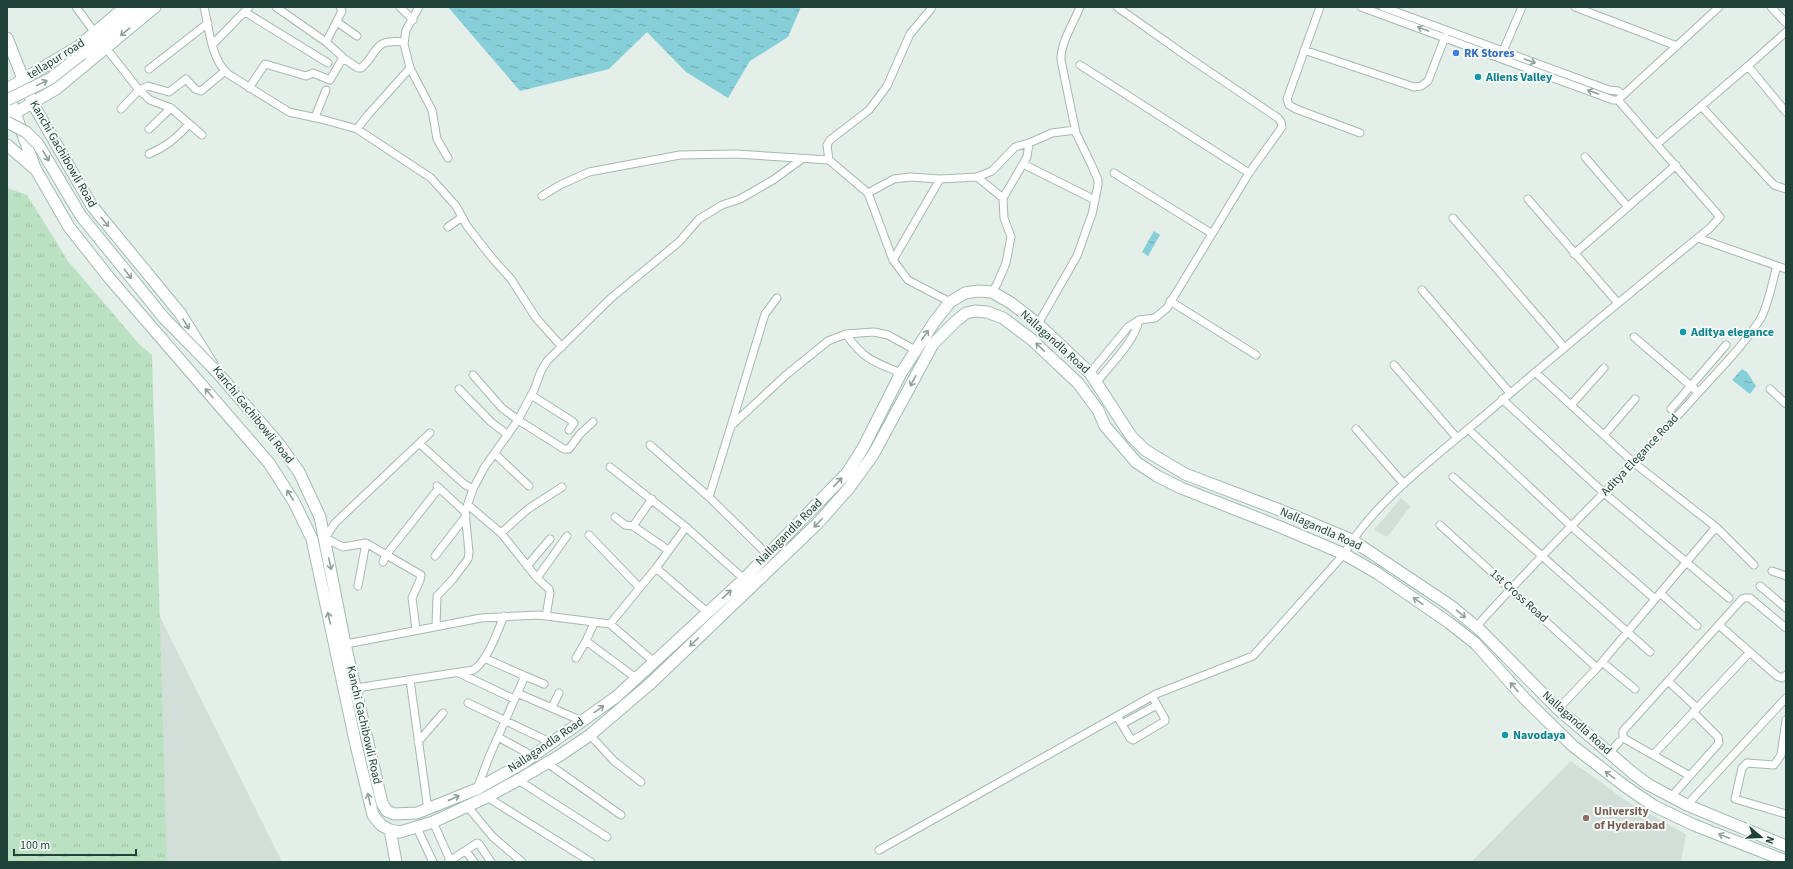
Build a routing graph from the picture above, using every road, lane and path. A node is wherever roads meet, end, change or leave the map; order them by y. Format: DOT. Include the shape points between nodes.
graph roads {
  1 [pos="76,7"];
  2 [pos="125,7"];
  3 [pos="140,7"];
  4 [pos="155,7"];
  5 [pos="204,7"];
  6 [pos="276,7"];
  7 [pos="340,7"];
  8 [pos="400,7"];
  9 [pos="419,7"];
  10 [pos="1080,7"];
  11 [pos="1117,7"];
  12 [pos="1320,7"];
  13 [pos="1361,7"];
  14 [pos="1383,7"];
  15 [pos="1522,7"];
  16 [pos="1575,7"];
  17 [pos="1720,7"];
  18 [pos="1771,7"];
  19 [pos="247,9"];
  20 [pos="931,9"];
  21 [pos="413,20"];
  22 [pos="208,22"];
  23 [pos="337,22"];
  24 [pos="1786,23"];
  25 [pos="1786,32"];
  26 [pos="95,33"];
  27 [pos="357,36"];
  28 [pos="1445,37"];
  29 [pos="7,38"];
  30 [pos="326,42"];
  31 [pos="404,42"];
  32 [pos="213,44"];
  33 [pos="1677,46"];
  34 [pos="106,48"];
  35 [pos="1304,50"];
  36 [pos="1504,51"];
  37 [pos="346,60"];
  38 [pos="328,63"];
  39 [pos="1080,65"];
  40 [pos="1748,66"];
  41 [pos="410,68"];
  42 [pos="149,69"];
  43 [pos="225,71"];
  44 [pos="23,80"];
  45 [pos="249,88"];
  46 [pos="7,90"];
  47 [pos="139,90"];
  48 [pos="326,90"];
  49 [pos="1608,93"];
  50 [pos="1621,97"];
  51 [pos="7,100"];
  52 [pos="33,104"];
  53 [pos="1702,107"];
  54 [pos="171,108"];
  55 [pos="121,109"];
  56 [pos="1786,112"];
  57 [pos="11,116"];
  58 [pos="315,117"];
  59 [pos="7,122"];
  60 [pos="189,124"];
  61 [pos="149,129"];
  62 [pos="357,129"];
  63 [pos="1075,130"];
  64 [pos="1360,133"];
  65 [pos="202,135"];
  66 [pos="1029,143"];
  67 [pos="1657,144"];
  68 [pos="7,145"];
  69 [pos="149,154"];
  70 [pos="1585,157"];
  71 [pos="448,158"];
  72 [pos="802,159"];
  73 [pos="830,160"];
  74 [pos="1023,164"];
  75 [pos="1676,165"];
  76 [pos="35,168"];
  77 [pos="1114,172"];
  78 [pos="1249,172"];
  79 [pos="977,177"];
  80 [pos="940,179"];
  81 [pos="1786,189"];
  82 [pos="868,193"];
  83 [pos="542,196"];
  84 [pos="1003,198"];
  85 [pos="1528,199"];
  86 [pos="1095,200"];
  87 [pos="1628,207"];
  88 [pos="462,217"];
  89 [pos="1453,218"];
  90 [pos="448,227"];
  91 [pos="1211,233"];
  92 [pos="1698,238"];
  93 [pos="1574,254"];
  94 [pos="893,260"];
  95 [pos="1777,266"];
  96 [pos="1786,269"];
  97 [pos="1422,290"];
  98 [pos="992,292"];
  99 [pos="777,298"];
  100 [pos="1170,301"];
  101 [pos="950,302"];
  102 [pos="1618,302"];
  103 [pos="1139,320"];
  104 [pos="1038,324"];
  105 [pos="846,334"];
  106 [pos="1634,337"];
  107 [pos="1726,345"];
  108 [pos="562,347"];
  109 [pos="1564,347"];
  110 [pos="915,350"];
  111 [pos="1256,355"];
  112 [pos="1394,365"];
  113 [pos="1604,368"];
  114 [pos="216,371"];
  115 [pos="1535,372"];
  116 [pos="901,373"];
  117 [pos="473,375"];
  118 [pos="1094,377"];
  119 [pos="1693,384"];
  120 [pos="459,389"];
  121 [pos="1770,389"];
  122 [pos="1700,390"];
  123 [pos="1510,392"];
  124 [pos="531,395"];
  125 [pos="1502,399"];
  126 [pos="1635,399"];
  127 [pos="1786,404"];
  128 [pos="1571,405"];
  129 [pos="1671,409"];
  130 [pos="518,420"];
  131 [pos="593,422"];
  132 [pos="731,426"];
  133 [pos="1356,429"];
  134 [pos="1468,429"];
  135 [pos="570,430"];
  136 [pos="430,434"];
  137 [pos="508,435"];
  138 [pos="1604,435"];
  139 [pos="1457,438"];
  140 [pos="420,444"];
  141 [pos="650,445"];
  142 [pos="863,448"];
  143 [pos="495,454"];
  144 [pos="873,456"];
  145 [pos="1634,463"];
  146 [pos="610,467"];
  147 [pos="1453,477"];
  148 [pos="1404,484"];
  149 [pos="529,486"];
  150 [pos="562,487"];
  151 [pos="473,489"];
  152 [pos="1604,493"];
  153 [pos="709,497"];
  154 [pos="652,499"];
  155 [pos="466,511"];
  156 [pos="615,517"];
  157 [pos="1440,525"];
  158 [pos="633,526"];
  159 [pos="1571,526"];
  160 [pos="686,527"];
  161 [pos="1716,527"];
  162 [pos="501,533"];
  163 [pos="589,535"];
  164 [pos="567,536"];
  165 [pos="324,538"];
  166 [pos="550,539"];
  167 [pos="1352,540"];
  168 [pos="366,544"];
  169 [pos="668,550"];
  170 [pos="767,554"];
  171 [pos="1344,554"];
  172 [pos="386,555"];
  173 [pos="435,556"];
  174 [pos="1541,556"];
  175 [pos="1686,561"];
  176 [pos="383,562"];
  177 [pos="1754,565"];
  178 [pos="527,566"];
  179 [pos="656,568"];
  180 [pos="1772,571"];
  181 [pos="1786,576"];
  182 [pos="536,578"];
  183 [pos="744,578"];
  184 [pos="358,586"];
  185 [pos="1760,586"];
  186 [pos="639,587"];
  187 [pos="1510,588"];
  188 [pos="1660,593"];
  189 [pos="1730,598"];
  190 [pos="1655,599"];
  191 [pos="1786,608"];
  192 [pos="707,612"];
  193 [pos="504,616"];
  194 [pos="546,616"];
  195 [pos="594,623"];
  196 [pos="610,624"];
  197 [pos="1719,625"];
  198 [pos="436,626"];
  199 [pos="1697,626"];
  200 [pos="1476,627"];
  201 [pos="1786,628"];
  202 [pos="416,629"];
  203 [pos="1627,632"];
  204 [pos="586,641"];
  205 [pos="340,645"];
  206 [pos="1650,652"];
  207 [pos="1750,652"];
  208 [pos="484,658"];
  209 [pos="576,658"];
  210 [pos="653,661"];
  211 [pos="1599,665"];
  212 [pos="458,673"];
  213 [pos="1786,675"];
  214 [pos="525,676"];
  215 [pos="636,678"];
  216 [pos="410,680"];
  217 [pos="1668,681"];
  218 [pos="544,684"];
  219 [pos="356,688"];
  220 [pos="1635,689"];
  221 [pos="559,693"];
  222 [pos="516,696"];
  223 [pos="1152,696"];
  224 [pos="1786,698"];
  225 [pos="468,703"];
  226 [pos="1137,704"];
  227 [pos="1157,705"];
  228 [pos="552,707"];
  229 [pos="1558,709"];
  230 [pos="1695,710"];
  231 [pos="443,713"];
  232 [pos="1142,713"];
  233 [pos="1117,716"];
  234 [pos="505,720"];
  235 [pos="1786,720"];
  236 [pos="582,721"];
  237 [pos="1122,724"];
  238 [pos="590,735"];
  239 [pos="498,737"];
  240 [pos="418,742"];
  241 [pos="1619,742"];
  242 [pos="552,743"];
  243 [pos="1609,753"];
  244 [pos="1653,755"];
  245 [pos="533,756"];
  246 [pos="547,763"];
  247 [pos="1690,776"];
  248 [pos="518,780"];
  249 [pos="641,782"];
  250 [pos="477,789"];
  251 [pos="487,797"];
  252 [pos="1671,797"];
  253 [pos="1687,805"];
  254 [pos="467,806"];
  255 [pos="428,810"];
  256 [pos="390,813"];
  257 [pos="1786,814"];
  258 [pos="621,815"];
  259 [pos="433,822"];
  260 [pos="417,828"];
  261 [pos="390,830"];
  262 [pos="607,837"];
  263 [pos="1786,846"];
  264 [pos="879,850"];
  265 [pos="466,851"];
  266 [pos="1786,861"];
  267 [pos="396,862"];
  268 [pos="433,862"];
  269 [pos="450,862"];
  270 [pos="474,862"];
  271 [pos="490,862"];
  272 [pos="522,862"];
  273 [pos="591,862"];
  1 -- 26 [label="street"];
  2 -- 26 [label="main road, tellapur road"];
  51 -- 3 [label="main road, one-way, bridge" via="50,79"];
  4 -- 34 [label="main road, one-way"];
  5 -- 22 [label="street"];
  6 -- 30 [label="street"];
  7 -- 23 [label="street" via="342,11"];
  8 -- 21 [label="street"];
  9 -- 21 [label="street"];
  10 -- 63 [label="street" via="1068,32 1061,56"];
  11 -- 78 [label="street" via="1278,118 1282,127"];
  12 -- 35 [label="street"];
  28 -- 13 [label="street, one-way"];
  14 -- 36 [label="street"];
  15 -- 36 [label="street"];
  16 -- 33 [label="street"];
  17 -- 33 [label="street"];
  18 -- 24 [label="street"];
  19 -- 32 [label="street"];
  19 -- 38 [label="street"];
  20 -- 73 [label="street" via="910,34 887,86 869,110 830,140 827,145"];
  21 -- 31 [label="street" via="406,30"];
  22 -- 32 [label="street"];
  22 -- 42 [label="street"];
  23 -- 27 [label="street"];
  23 -- 30 [label="street"];
  25 -- 40 [label="street"];
  26 -- 44 [label="main road, tellapur road" via="79,46"];
  28 -- 35 [label="street" via="1428,81 1414,87"];
  49 -- 28 [label="street, one-way"];
  29 -- 44 [label="main road, Kanchi Gachibowli Road"];
  30 -- 37 [label="street"];
  31 -- 37 [label="street" via="390,41 383,44 372,52 361,68"];
  31 -- 41 [label="street"];
  32 -- 43 [label="street" via="220,66"];
  33 -- 50 [label="street"];
  34 -- 47 [label="street"];
  34 -- 52 [label="main road" via="56,89"];
  35 -- 64 [label="street" via="1288,93 1289,105"];
  36 -- 49 [label="street, one-way"];
  37 -- 45 [label="street" via="339,63 330,80 313,73 306,76 265,64"];
  39 -- 78 [label="street"];
  40 -- 53 [label="street"];
  40 -- 56 [label="street"];
  41 -- 62 [label="street"];
  41 -- 71 [label="street" via="432,110 437,139"];
  43 -- 45 [label="street"];
  43 -- 47 [label="street" via="201,91 186,79 169,92 151,86"];
  44 -- 46 [label="main road, tellapur road"];
  44 -- 52 [label="main road, Kanchi Gachibowli Road"];
  45 -- 58 [label="street" via="289,112"];
  46 -- 57 [label="main road, Kanchi Gachibowli Road"];
  47 -- 54 [label="street" via="150,100"];
  47 -- 55 [label="street"];
  48 -- 58 [label="street"];
  49 -- 50 [label="street" via="1613,100"];
  50 -- 67 [label="street"];
  52 -- 57 [label="main road"];
  52 -- 114 [label="main road, Kanchi Gachibowli Road, one-way" via="92,206 180,313"];
  53 -- 67 [label="street"];
  53 -- 81 [label="street" via="1774,185"];
  54 -- 60 [label="street"];
  54 -- 61 [label="street"];
  57 -- 76 [label="main road, Kanchi Gachibowli Road"];
  58 -- 62 [label="street"];
  59 -- 114 [label="main road, one-way, bridge" via="26,132 38,144 81,216 164,318"];
  60 -- 65 [label="street"];
  60 -- 69 [label="street" via="163,148"];
  62 -- 88 [label="street" via="431,178 456,206"];
  63 -- 66 [label="street" via="1052,133"];
  63 -- 86 [label="street" via="1098,180"];
  66 -- 74 [label="street"];
  66 -- 79 [label="street" via="1015,147 992,171"];
  67 -- 75 [label="street"];
  68 -- 76 [label="main road"];
  70 -- 87 [label="street"];
  72 -- 73 [label="street"];
  72 -- 83 [label="street" via="736,154 680,155 589,172"];
  72 -- 108 [label="street" via="753,192 698,219 679,242 611,298"];
  73 -- 82 [label="street"];
  74 -- 84 [label="street"];
  74 -- 86 [label="street"];
  75 -- 87 [label="street"];
  75 -- 92 [label="street" via="1720,217"];
  205 -- 76 [label="main road, Kanchi Gachibowli Road, one-way" via="312,539 294,502 269,463 111,280 69,227"];
  77 -- 91 [label="street"];
  78 -- 91 [label="street"];
  79 -- 80 [label="street"];
  79 -- 84 [label="street"];
  80 -- 82 [label="street" via="894,179"];
  80 -- 94 [label="street"];
  82 -- 94 [label="street"];
  84 -- 98 [label="street" via="1004,218 1011,237 1006,263"];
  85 -- 93 [label="street"];
  86 -- 104 [label="street" via="1079,257"];
  87 -- 93 [label="street"];
  88 -- 90 [label="street"];
  88 -- 108 [label="street" via="511,279 536,318"];
  89 -- 109 [label="street"];
  91 -- 100 [label="street"];
  92 -- 95 [label="street"];
  92 -- 102 [label="street"];
  93 -- 102 [label="street"];
  94 -- 101 [label="street" via="908,280"];
  95 -- 96 [label="street"];
  95 -- 122 [label="street, Aditya Elegance Road" via="1760,318"];
  97 -- 123 [label="street"];
  98 -- 101 [label="main road, Nallagandla Road" via="973,291"];
  98 -- 104 [label="main road, Nallagandla Road"];
  99 -- 132 [label="street" via="763,319"];
  100 -- 103 [label="street" via="1167,308 1155,318"];
  100 -- 111 [label="street"];
  110 -- 101 [label="main road, Nallagandla Road, one-way"];
  102 -- 109 [label="street"];
  103 -- 118 [label="street" via="1128,327"];
  103 -- 118 [label="street" via="1131,338"];
  104 -- 118 [label="main road, Nallagandla Road"];
  105 -- 110 [label="street" via="874,332 888,335"];
  105 -- 116 [label="street" via="862,354"];
  105 -- 132 [label="street" via="828,342 810,356"];
  106 -- 119 [label="street"];
  107 -- 119 [label="street"];
  108 -- 124 [label="street" via="541,371"];
  109 -- 115 [label="street"];
  110 -- 116 [label="main road, Nallagandla Road"];
  112 -- 139 [label="street"];
  113 -- 128 [label="street"];
  114 -- 165 [label="main road, Kanchi Gachibowli Road" via="293,463 320,517"];
  115 -- 123 [label="street"];
  115 -- 128 [label="street"];
  116 -- 142 [label="main road, Nallagandla Road"];
  117 -- 130 [label="street" via="502,408"];
  118 -- 167 [label="main road, Nallagandla Road" via="1131,436 1145,450 1185,474"];
  119 -- 122 [label="street"];
  119 -- 129 [label="street"];
  120 -- 137 [label="street" via="491,422"];
  121 -- 127 [label="street"];
  122 -- 145 [label="street, Aditya Elegance Road"];
  123 -- 125 [label="street"];
  124 -- 130 [label="street"];
  124 -- 135 [label="street" via="572,421 574,423"];
  125 -- 134 [label="street"];
  125 -- 152 [label="street"];
  126 -- 138 [label="street"];
  128 -- 138 [label="street"];
  130 -- 131 [label="street" via="567,450"];
  130 -- 137 [label="street"];
  132 -- 153 [label="street"];
  133 -- 148 [label="street"];
  134 -- 139 [label="street"];
  134 -- 159 [label="street"];
  136 -- 140 [label="street"];
  137 -- 143 [label="street"];
  138 -- 145 [label="street"];
  139 -- 148 [label="street"];
  140 -- 151 [label="street" via="464,484"];
  140 -- 165 [label="street" via="335,523"];
  141 -- 153 [label="street"];
  142 -- 144 [label="main road"];
  170 -- 142 [label="main road, Nallagandla Road, one-way" via="847,472"];
  143 -- 149 [label="street"];
  143 -- 151 [label="street"];
  171 -- 144 [label="main road, Nallagandla Road, one-way" via="1181,488 1136,462 1105,426 1098,410 1075,380 1031,339 1003,318 987,312 966,313 933,344"];
  144 -- 238 [label="main road, Nallagandla Road, one-way" via="849,488 813,528 651,683"];
  145 -- 152 [label="street, Aditya Elegance Road"];
  145 -- 161 [label="street"];
  146 -- 154 [label="street"];
  147 -- 174 [label="street"];
  148 -- 167 [label="street"];
  150 -- 162 [label="street" via="528,509"];
  151 -- 155 [label="street"];
  152 -- 159 [label="street, Aditya Elegance Road"];
  152 -- 175 [label="street"];
  153 -- 170 [label="street"];
  154 -- 158 [label="street"];
  154 -- 160 [label="street"];
  155 -- 162 [label="street"];
  155 -- 172 [label="street" via="438,487"];
  155 -- 173 [label="street"];
  155 -- 198 [label="street" via="468,559 437,596"];
  156 -- 158 [label="street" via="627,526"];
  157 -- 187 [label="street, 1st Cross Road"];
  158 -- 169 [label="street"];
  159 -- 174 [label="street, Aditya Elegance Road"];
  159 -- 190 [label="street"];
  160 -- 169 [label="street"];
  160 -- 183 [label="street"];
  161 -- 175 [label="street"];
  161 -- 177 [label="street"];
  162 -- 178 [label="street"];
  163 -- 186 [label="street"];
  164 -- 182 [label="street"];
  165 -- 168 [label="street" via="343,547"];
  165 -- 205 [label="main road, Kanchi Gachibowli Road, one-way"];
  166 -- 178 [label="street"];
  167 -- 171 [label="street"];
  167 -- 200 [label="main road, Nallagandla Road, one-way" via="1451,606"];
  168 -- 172 [label="street"];
  168 -- 184 [label="street"];
  169 -- 179 [label="street"];
  170 -- 183 [label="main road, Nallagandla Road"];
  171 -- 223 [label="street" via="1253,656"];
  266 -- 171 [label="main road, Nallagandla Road, one-way" via="1694,825 1654,806 1626,787 1568,741 1524,699 1475,643 1408,594"];
  172 -- 176 [label="street"];
  172 -- 202 [label="street" via="420,575 412,598"];
  174 -- 187 [label="street, Aditya Elegance Road"];
  174 -- 203 [label="street"];
  175 -- 188 [label="street"];
  175 -- 189 [label="street"];
  178 -- 182 [label="street"];
  179 -- 186 [label="street"];
  179 -- 192 [label="street"];
  180 -- 181 [label="street"];
  182 -- 194 [label="street" via="550,593"];
  192 -- 183 [label="main road, Nallagandla Road, one-way"];
  185 -- 191 [label="street"];
  186 -- 196 [label="street"];
  187 -- 200 [label="street, Aditya Elegance Road"];
  187 -- 211 [label="street, 1st Cross Road"];
  188 -- 190 [label="street"];
  188 -- 199 [label="street"];
  190 -- 203 [label="street"];
  192 -- 210 [label="main road, Nallagandla Road"];
  193 -- 194 [label="street"];
  193 -- 198 [label="street"];
  193 -- 208 [label="street"];
  194 -- 195 [label="street"];
  195 -- 196 [label="street"];
  195 -- 204 [label="street"];
  196 -- 210 [label="street"];
  197 -- 201 [label="street" via="1742,599 1748,597"];
  197 -- 207 [label="street"];
  197 -- 217 [label="street"];
  198 -- 202 [label="street"];
  200 -- 229 [label="main road, Nallagandla Road"];
  202 -- 205 [label="street"];
  203 -- 206 [label="street"];
  203 -- 211 [label="street"];
  204 -- 209 [label="street"];
  204 -- 215 [label="street"];
  205 -- 219 [label="main road, Kanchi Gachibowli Road"];
  261 -- 205 [label="main road, Kanchi Gachibowli Road, one-way" via="381,825 373,815 356,745"];
  207 -- 213 [label="street" via="1780,678"];
  207 -- 230 [label="street"];
  208 -- 212 [label="street" via="479,667"];
  208 -- 214 [label="street"];
  210 -- 215 [label="main road, Nallagandla Road"];
  211 -- 220 [label="street, 1st Cross Road"];
  211 -- 229 [label="street"];
  212 -- 216 [label="street"];
  212 -- 222 [label="street"];
  214 -- 218 [label="street"];
  214 -- 222 [label="street"];
  236 -- 215 [label="main road, Nallagandla Road, one-way" via="616,697"];
  216 -- 219 [label="street"];
  216 -- 240 [label="street"];
  217 -- 230 [label="street"];
  217 -- 244 [label="street" via="1622,734 1625,739"];
  219 -- 256 [label="main road, Kanchi Gachibowli Road" via="382,803"];
  221 -- 228 [label="street"];
  222 -- 228 [label="street"];
  222 -- 234 [label="street"];
  223 -- 226 [label="street"];
  223 -- 227 [label="street"];
  224 -- 253 [label="street"];
  225 -- 234 [label="street"];
  226 -- 232 [label="street"];
  226 -- 233 [label="street"];
  227 -- 232 [label="street"];
  227 -- 237 [label="street" via="1165,721 1133,740"];
  228 -- 236 [label="street"];
  229 -- 243 [label="main road, Nallagandla Road"];
  230 -- 244 [label="street"];
  230 -- 247 [label="street" via="1718,737 1719,743"];
  231 -- 240 [label="street"];
  232 -- 237 [label="street"];
  233 -- 237 [label="street"];
  233 -- 264 [label="street"];
  234 -- 239 [label="street"];
  234 -- 242 [label="street"];
  235 -- 257 [label="street" via="1781,755 1774,765 1747,763 1742,768 1735,799"];
  236 -- 242 [label="main road, Nallagandla Road"];
  238 -- 246 [label="main road, Nallagandla Road"];
  238 -- 249 [label="street" via="614,761"];
  239 -- 245 [label="street"];
  239 -- 250 [label="street"];
  240 -- 255 [label="street"];
  241 -- 243 [label="street"];
  242 -- 245 [label="main road, Nallagandla Road"];
  243 -- 252 [label="main road, Nallagandla Road" via="1634,774"];
  244 -- 247 [label="street"];
  245 -- 250 [label="main road, Nallagandla Road"];
  246 -- 248 [label="main road, Nallagandla Road"];
  246 -- 258 [label="street"];
  247 -- 252 [label="street"];
  248 -- 251 [label="main road, Nallagandla Road"];
  248 -- 262 [label="street"];
  255 -- 250 [label="main road, Nallagandla Road, one-way"];
  251 -- 254 [label="main road, Nallagandla Road"];
  251 -- 273 [label="street"];
  252 -- 253 [label="main road, Nallagandla Road"];
  253 -- 263 [label="main road, Nallagandla Road"];
  254 -- 259 [label="main road, Nallagandla Road"];
  254 -- 272 [label="street" via="493,837"];
  255 -- 256 [label="main road, Nallagandla Road" via="398,815"];
  259 -- 260 [label="main road, Nallagandla Road"];
  259 -- 269 [label="street"];
  260 -- 261 [label="main road, Nallagandla Road" via="400,832"];
  260 -- 268 [label="street"];
  261 -- 267 [label="main road"];
  265 -- 269 [label="street"];
  265 -- 270 [label="street"];
  265 -- 271 [label="street" via="477,843"];
}
